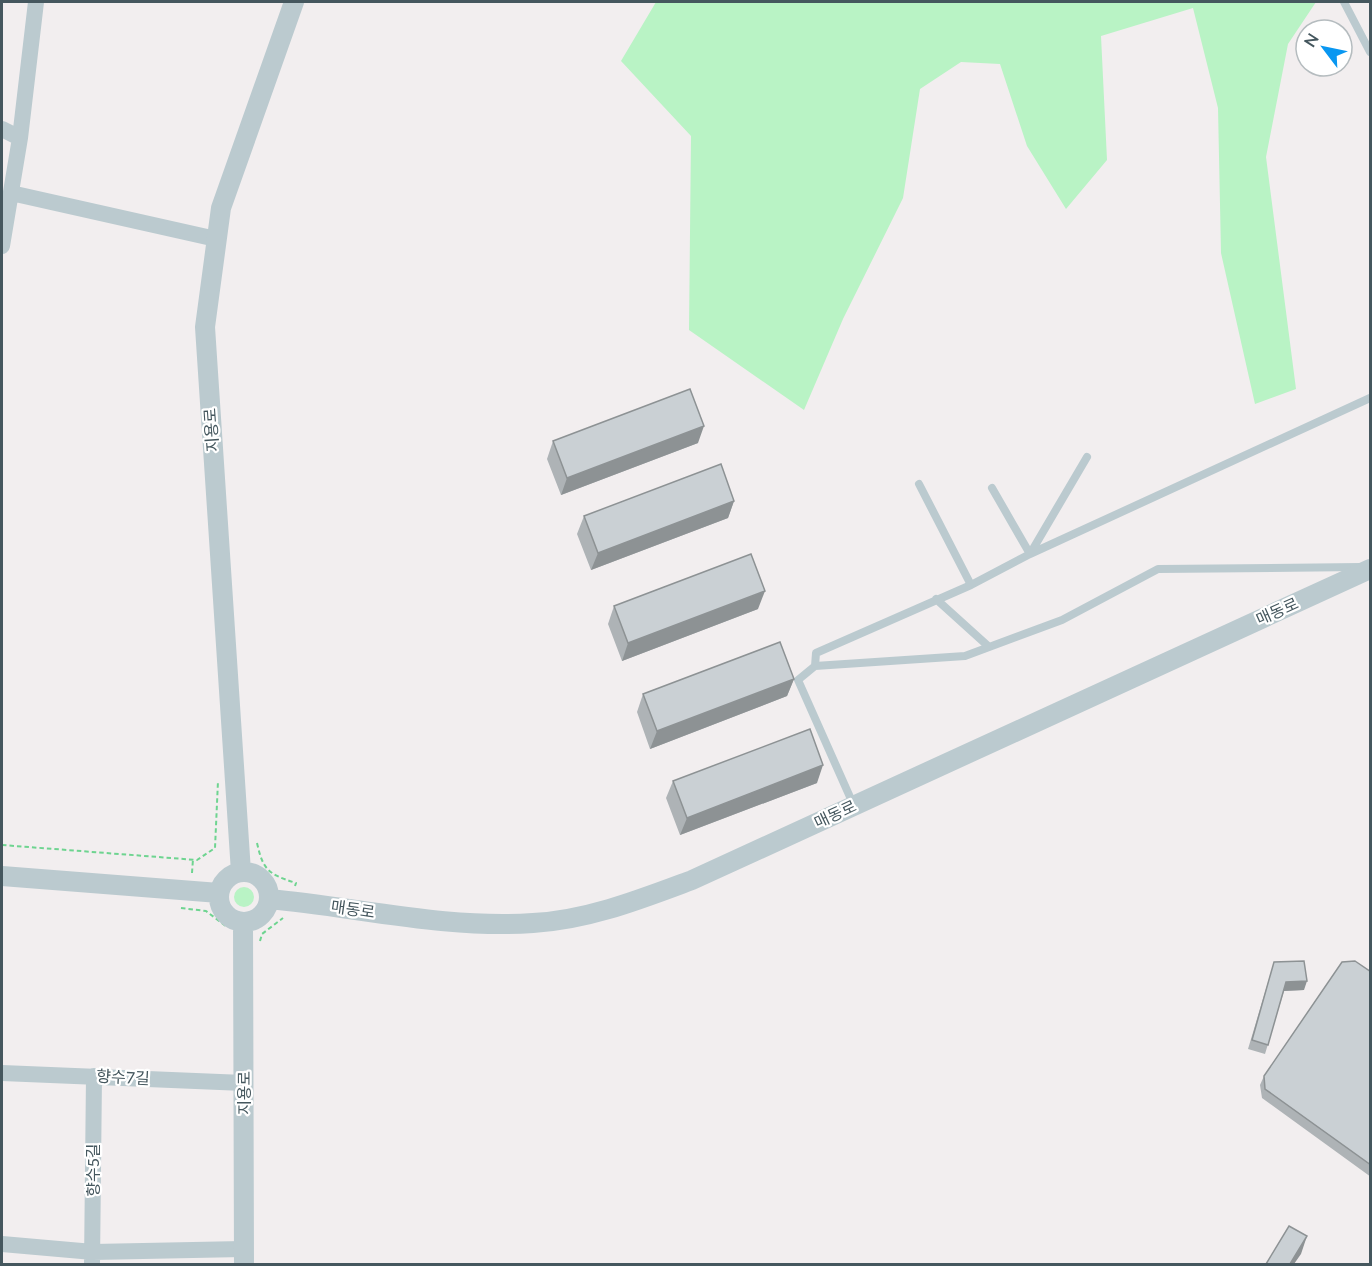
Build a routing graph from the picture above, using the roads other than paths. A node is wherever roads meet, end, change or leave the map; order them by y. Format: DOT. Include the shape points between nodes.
graph roads {
  1 [pos="36,2"];
  2 [pos="294,2"];
  3 [pos="1344,2"];
  4 [pos="1371,52"];
  5 [pos="2,129"];
  6 [pos="20,138"];
  7 [pos="11,193"];
  8 [pos="216,239"];
  9 [pos="2,246"];
  10 [pos="1371,398"];
  11 [pos="1088,457"];
  12 [pos="919,484"];
  13 [pos="992,489"];
  14 [pos="1030,554"];
  15 [pos="1371,568"];
  16 [pos="971,585"];
  17 [pos="936,599"];
  18 [pos="988,646"];
  19 [pos="815,666"];
  20 [pos="854,806"];
  21 [pos="241,872"];
  22 [pos="2,876"];
  23 [pos="219,893"];
  24 [pos="269,899"];
  25 [pos="243,922"];
  26 [pos="2,1073"];
  27 [pos="94,1076"];
  28 [pos="244,1083"];
  29 [pos="2,1244"];
  30 [pos="244,1257"];
  31 [pos="93,1258"];
  1 -- 6 [label="street"];
  2 -- 8 [label="street, 지용로" via="221,208"];
  3 -- 4 [label="lane"];
  5 -- 6 [label="street"];
  6 -- 7 [label="street"];
  7 -- 8 [label="street"];
  7 -- 9 [label="street"];
  8 -- 21 [label="street, 지용로" via="205,327 206,355"];
  10 -- 14 [label="lane"];
  11 -- 14 [label="lane"];
  12 -- 16 [label="lane"];
  13 -- 14 [label="lane"];
  14 -- 16 [label="lane"];
  15 -- 18 [label="lane" via="1158,569 1062,620"];
  15 -- 20 [label="street, 매동로"];
  16 -- 17 [label="lane"];
  17 -- 18 [label="lane"];
  17 -- 19 [label="lane" via="816,653"];
  18 -- 19 [label="lane" via="965,656"];
  19 -- 20 [label="lane" via="798,680"];
  20 -- 24 [label="street, 매동로" via="692,880 613,909 534,923 444,921"];
  21 -- 23 [label="street" via="226,879"];
  21 -- 24 [label="street" via="261,879"];
  22 -- 23 [label="street"];
  23 -- 25 [label="street" via="225,914"];
  24 -- 25 [label="street" via="262,915"];
  25 -- 28 [label="street, 지용로"];
  26 -- 27 [label="street, 향수7길"];
  27 -- 28 [label="street, 향수7길"];
  27 -- 31 [label="street, 향수5길"];
  28 -- 30 [label="street, 지용로"];
  29 -- 31 [label="street"];
  30 -- 31 [label="street"];
}
